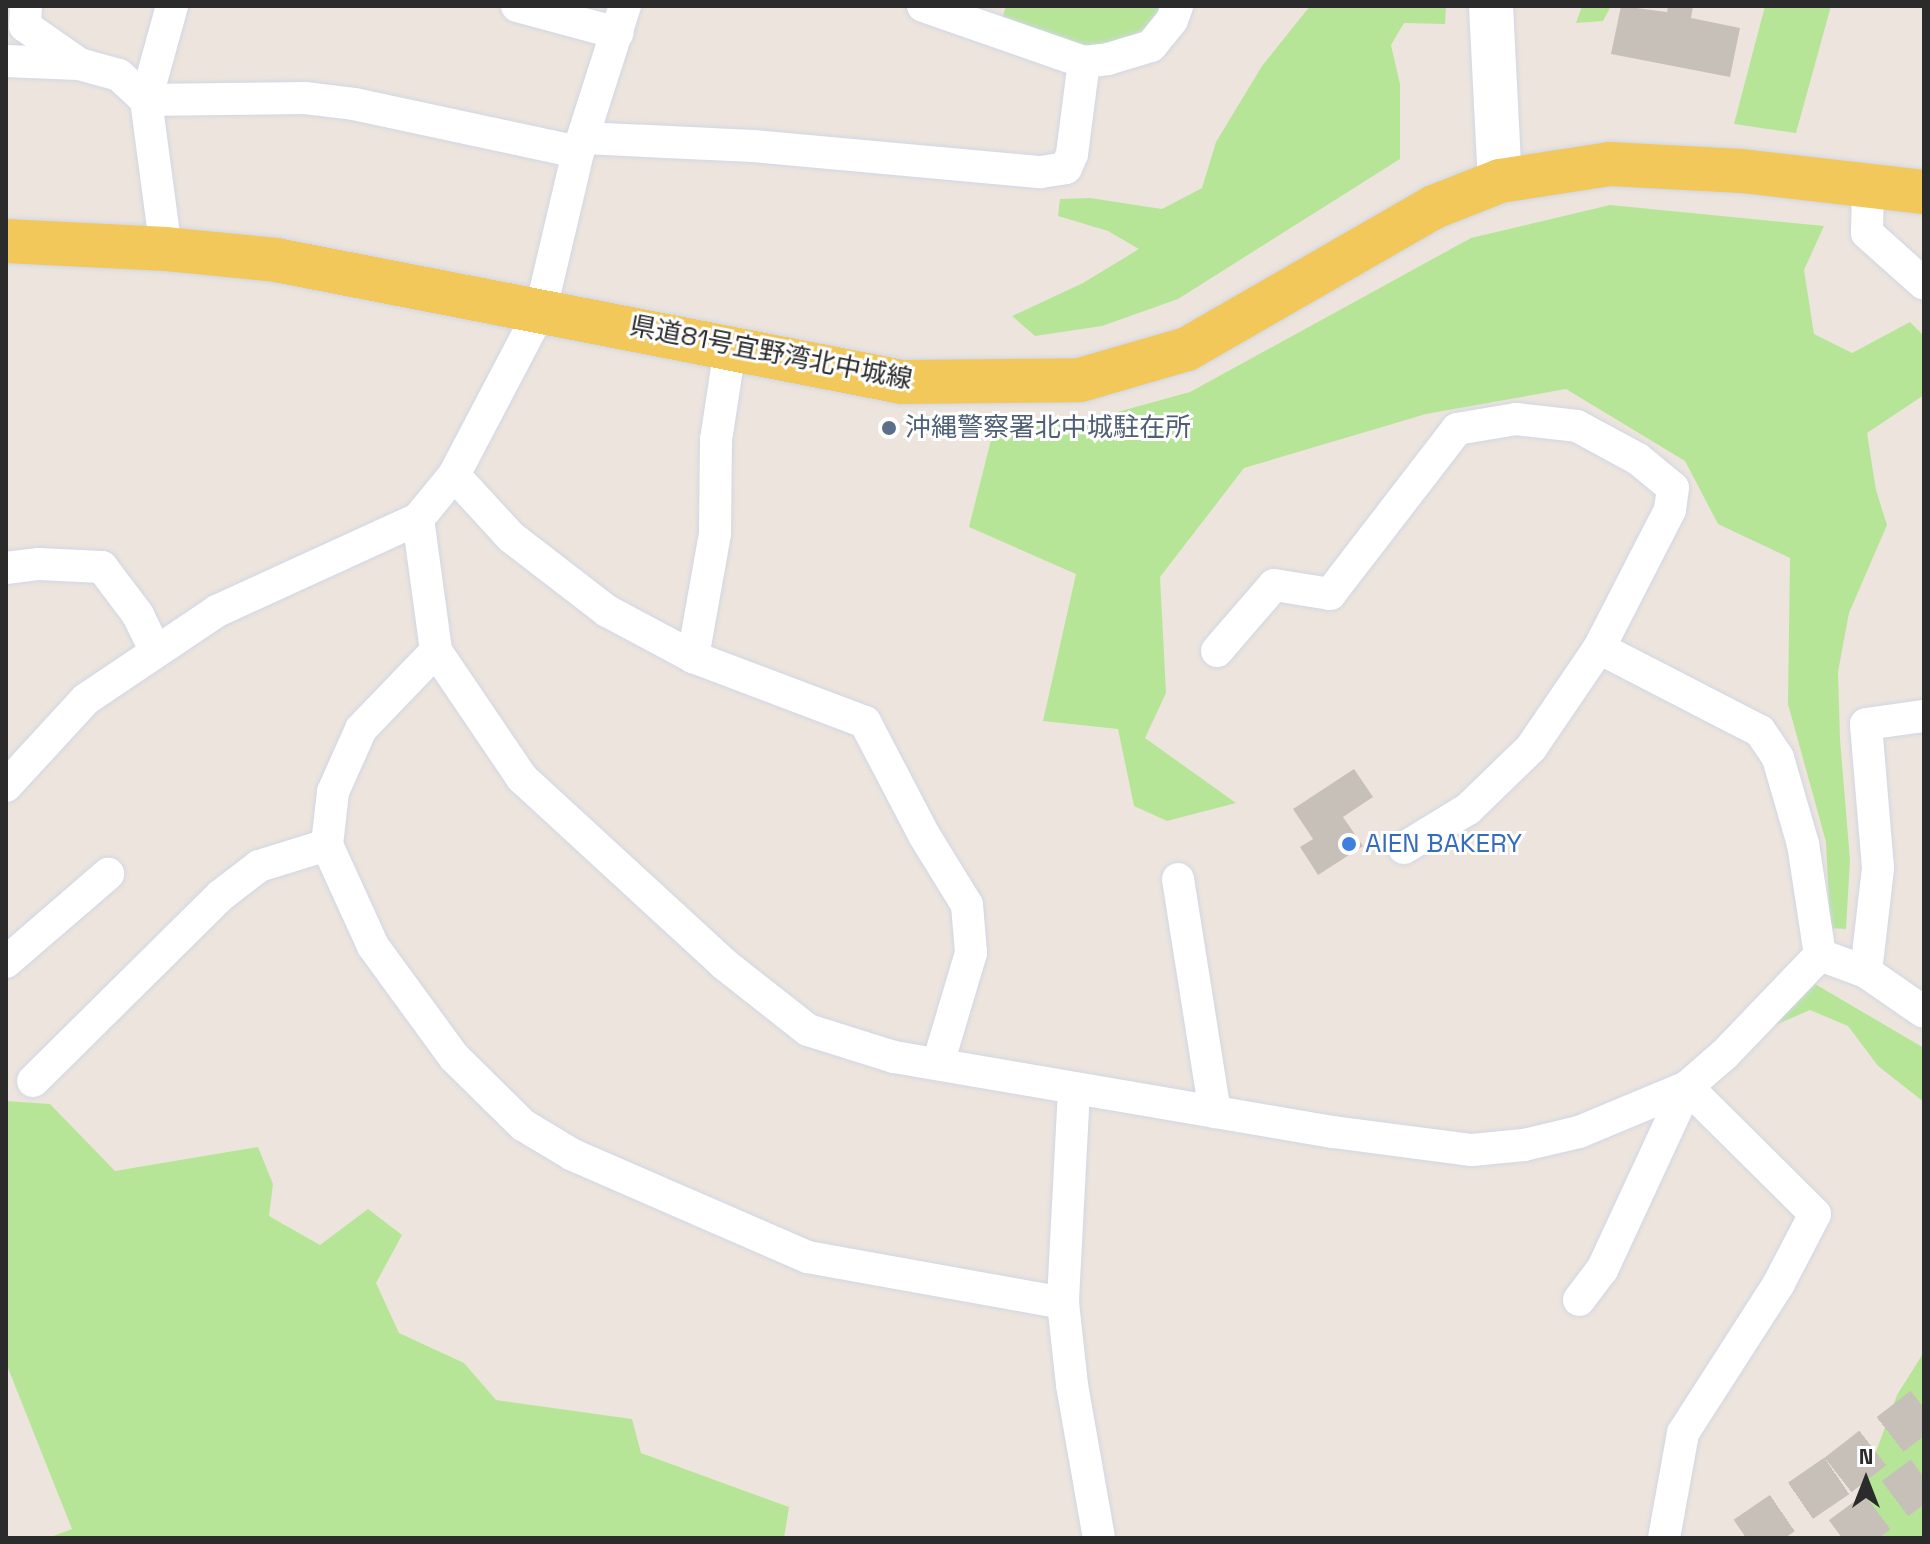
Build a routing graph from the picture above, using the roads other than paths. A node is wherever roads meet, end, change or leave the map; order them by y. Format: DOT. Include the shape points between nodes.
graph roads {
  1 [pos="26,6"];
  2 [pos="172,6"];
  3 [pos="517,6"];
  4 [pos="923,6"];
  5 [pos="1177,6"];
  6 [pos="1491,6"];
  7 [pos="621,20"];
  8 [pos="6,61"];
  9 [pos="1084,62"];
  10 [pos="79,64"];
  11 [pos="146,100"];
  12 [pos="581,145"];
  13 [pos="1500,181"];
  14 [pos="1868,186"];
  15 [pos="1924,192"];
  16 [pos="6,241"];
  17 [pos="166,249"];
  18 [pos="1924,284"];
  19 [pos="541,309"];
  20 [pos="730,348"];
  21 [pos="454,475"];
  22 [pos="418,519"];
  23 [pos="6,568"];
  24 [pos="1599,648"];
  25 [pos="436,651"];
  26 [pos="1217,651"];
  27 [pos="156,652"];
  28 [pos="693,657"];
  29 [pos="1924,716"];
  30 [pos="6,786"];
  31 [pos="327,845"];
  32 [pos="1404,848"];
  33 [pos="108,874"];
  34 [pos="1178,879"];
  35 [pos="1820,955"];
  36 [pos="6,962"];
  37 [pos="1866,972"];
  38 [pos="1924,1012"];
  39 [pos="938,1064"];
  40 [pos="33,1081"];
  41 [pos="1687,1087"];
  42 [pos="1074,1090"];
  43 [pos="1215,1112"];
  44 [pos="1579,1300"];
  45 [pos="1063,1303"];
  46 [pos="1099,1538"];
  47 [pos="1664,1538"];
  1 -- 10 [label="street" via="25,26"];
  2 -- 11 [label="street"];
  3 -- 7 [label="street"];
  4 -- 9 [label="street"];
  5 -- 9 [label="street" via="1151,46"];
  6 -- 13 [label="street"];
  7 -- 12 [label="street"];
  8 -- 10 [label="street"];
  9 -- 12 [label="street" via="1066,168 1041,172 753,146"];
  10 -- 11 [label="street" via="119,75"];
  11 -- 12 [label="street" via="305,98"];
  11 -- 17 [label="street"];
  12 -- 19 [label="street"];
  13 -- 14 [label="main road, 県道81号宜野湾北中城線" via="1610,164 1742,171"];
  13 -- 20 [label="main road, 県道81号宜野湾北中城線" via="1434,207 1187,349 1080,380 902,382"];
  14 -- 15 [label="main road, 県道81号宜野湾北中城線"];
  14 -- 18 [label="street" via="1867,233"];
  16 -- 17 [label="main road, 県道81号宜野湾北中城線"];
  17 -- 19 [label="main road, 県道81号宜野湾北中城線" via="276,260"];
  19 -- 20 [label="main road, 県道81号宜野湾北中城線"];
  19 -- 21 [label="street"];
  20 -- 28 [label="street" via="716,440 715,534"];
  21 -- 22 [label="street"];
  21 -- 28 [label="street" via="511,537 607,611"];
  22 -- 25 [label="street"];
  22 -- 27 [label="street" via="217,611"];
  23 -- 27 [label="street" via="102,567 138,615"];
  24 -- 26 [label="street" via="1670,510 1673,488 1638,459 1577,426 1516,419 1457,429 1330,594 1274,585"];
  24 -- 32 [label="street" via="1531,748 1468,809"];
  24 -- 35 [label="street" via="1760,731 1778,758 1803,844"];
  25 -- 31 [label="street" via="361,729 333,792"];
  25 -- 39 [label="street" via="522,778 724,964 808,1030 894,1057"];
  27 -- 30 [label="street" via="86,699"];
  28 -- 39 [label="street" via="865,722 967,905 971,953"];
  29 -- 37 [label="street" via="1866,724 1878,868"];
  31 -- 40 [label="street" via="259,866 220,896"];
  31 -- 45 [label="street" via="373,946 454,1057 523,1125 587,1162 808,1257"];
  33 -- 36 [label="street"];
  34 -- 43 [label="street"];
  35 -- 37 [label="street"];
  35 -- 41 [label="street"];
  37 -- 38 [label="street"];
  39 -- 42 [label="street"];
  41 -- 43 [label="street" via="1579,1132 1472,1150"];
  41 -- 44 [label="street" via="1602,1270"];
  41 -- 47 [label="street" via="1815,1214 1778,1285 1683,1433"];
  42 -- 43 [label="street"];
  42 -- 45 [label="street"];
  45 -- 46 [label="street"];
}
